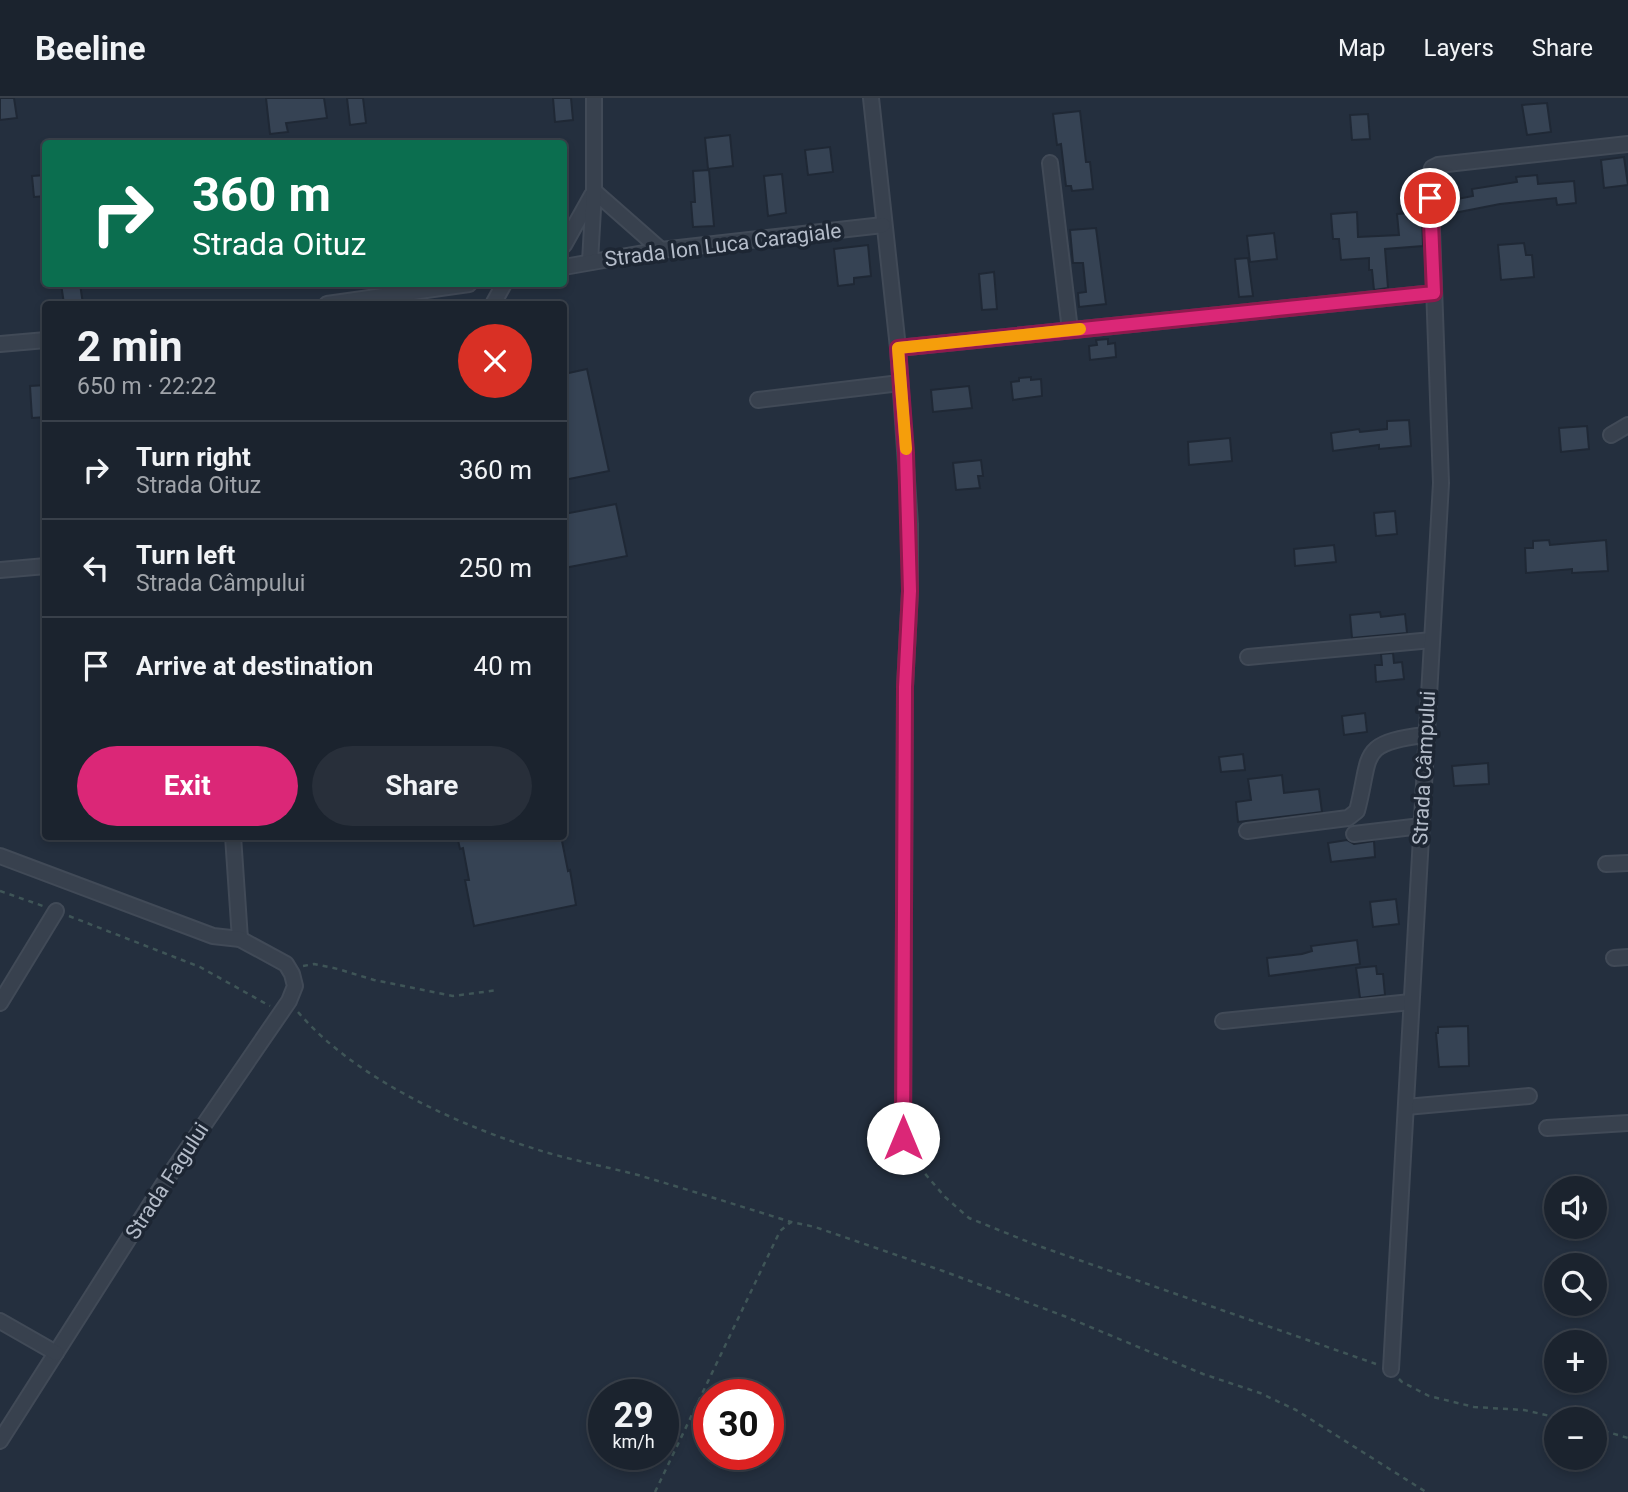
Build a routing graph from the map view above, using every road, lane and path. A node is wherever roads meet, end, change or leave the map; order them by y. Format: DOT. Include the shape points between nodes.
graph roads {
  1 [pos="594,98"];
  2 [pos="871,98"];
  3 [pos="1628,144"];
  4 [pos="1050,163"];
  5 [pos="594,191"];
  6 [pos="883,225"];
  7 [pos="567,240"];
  8 [pos="661,250"];
  9 [pos="590,262"];
  10 [pos="567,266"];
  11 [pos="447,287"];
  12 [pos="1434,293"];
  13 [pos="348,301"];
  14 [pos="1070,330"];
  15 [pos="42,340"];
  16 [pos="0,344"];
  17 [pos="898,348"];
  18 [pos="900,383"];
  19 [pos="758,400"];
  20 [pos="1628,425"];
  21 [pos="1611,435"];
  22 [pos="42,566"];
  23 [pos="0,570"];
  24 [pos="1432,640"];
  25 [pos="1248,657"];
  26 [pos="1426,734"];
  27 [pos="1421,826"];
  28 [pos="1247,831"];
  29 [pos="1354,834"];
  30 [pos="233,840"];
  31 [pos="0,856"];
  32 [pos="1628,863"];
  33 [pos="1606,864"];
  34 [pos="0,891"];
  35 [pos="56,911"];
  36 [pos="240,939"];
  37 [pos="292,974"];
  38 [pos="498,990"];
  39 [pos="1411,1002"];
  40 [pos="0,1003"];
  41 [pos="286,1006"];
  42 [pos="1223,1021"];
  43 [pos="1529,1096"];
  44 [pos="1406,1107"];
  45 [pos="1628,1123"];
  46 [pos="1547,1128"];
  47 [pos="903,1138"];
  48 [pos="791,1222"];
  49 [pos="0,1321"];
  50 [pos="56,1353"];
  51 [pos="1391,1369"];
  52 [pos="1544,1415"];
  53 [pos="1607,1432"];
  54 [pos="1628,1438"];
  55 [pos="0,1441"];
  56 [pos="655,1492"];
  57 [pos="1426,1492"];
  1 -- 5 [label="street"];
  2 -- 6 [label="street"];
  3 -- 12 [label="street, Strada Câmpului" via="1432,168"];
  4 -- 14 [label="street"];
  5 -- 7 [label="street"];
  5 -- 8 [label="street"];
  5 -- 9 [label="street"];
  6 -- 8 [label="street, Strada Ion Luca Caragiale"];
  6 -- 17 [label="street"];
  8 -- 9 [label="street, Strada Ion Luca Caragiale"];
  9 -- 10 [label="street, Strada Ion Luca Caragiale"];
  11 -- 13 [label="street"];
  12 -- 14 [label="street"];
  12 -- 24 [label="street, Strada Câmpului" via="1441,483"];
  14 -- 17 [label="street"];
  15 -- 16 [label="street"];
  17 -- 18 [label="street"];
  18 -- 19 [label="street"];
  18 -- 47 [label="street" via="910,591 905,687"];
  20 -- 21 [label="street"];
  22 -- 23 [label="street"];
  24 -- 25 [label="street"];
  24 -- 26 [label="street, Strada Câmpului"];
  26 -- 27 [label="street, Strada Câmpului"];
  26 -- 28 [label="street" via="1383,743 1370,753 1357,811 1348,818"];
  27 -- 29 [label="street"];
  27 -- 39 [label="street, Strada Câmpului"];
  30 -- 36 [label="street"];
  31 -- 36 [label="street" via="213,936"];
  32 -- 33 [label="street"];
  34 -- 35 [label="path"];
  35 -- 40 [label="street"];
  35 -- 41 [label="path"];
  36 -- 37 [label="street" via="286,964"];
  37 -- 38 [label="path" via="314,964 453,996"];
  37 -- 41 [label="street, Strada Fagului" via="295,986"];
  39 -- 42 [label="street"];
  39 -- 44 [label="street, Strada Câmpului"];
  41 -- 48 [label="path" via="348,1058 464,1125"];
  41 -- 50 [label="street, Strada Fagului" via="164,1183"];
  43 -- 44 [label="street"];
  44 -- 51 [label="street, Strada Câmpului"];
  45 -- 46 [label="street"];
  47 -- 51 [label="path" via="915,1162 969,1218"];
  48 -- 56 [label="path" via="780,1231"];
  48 -- 57 [label="path" via="943,1271 1260,1393 1296,1409"];
  49 -- 50 [label="street"];
  50 -- 55 [label="street, Strada Fagului"];
  51 -- 52 [label="path" via="1402,1382 1429,1396"];
  53 -- 54 [label="path"];
}
